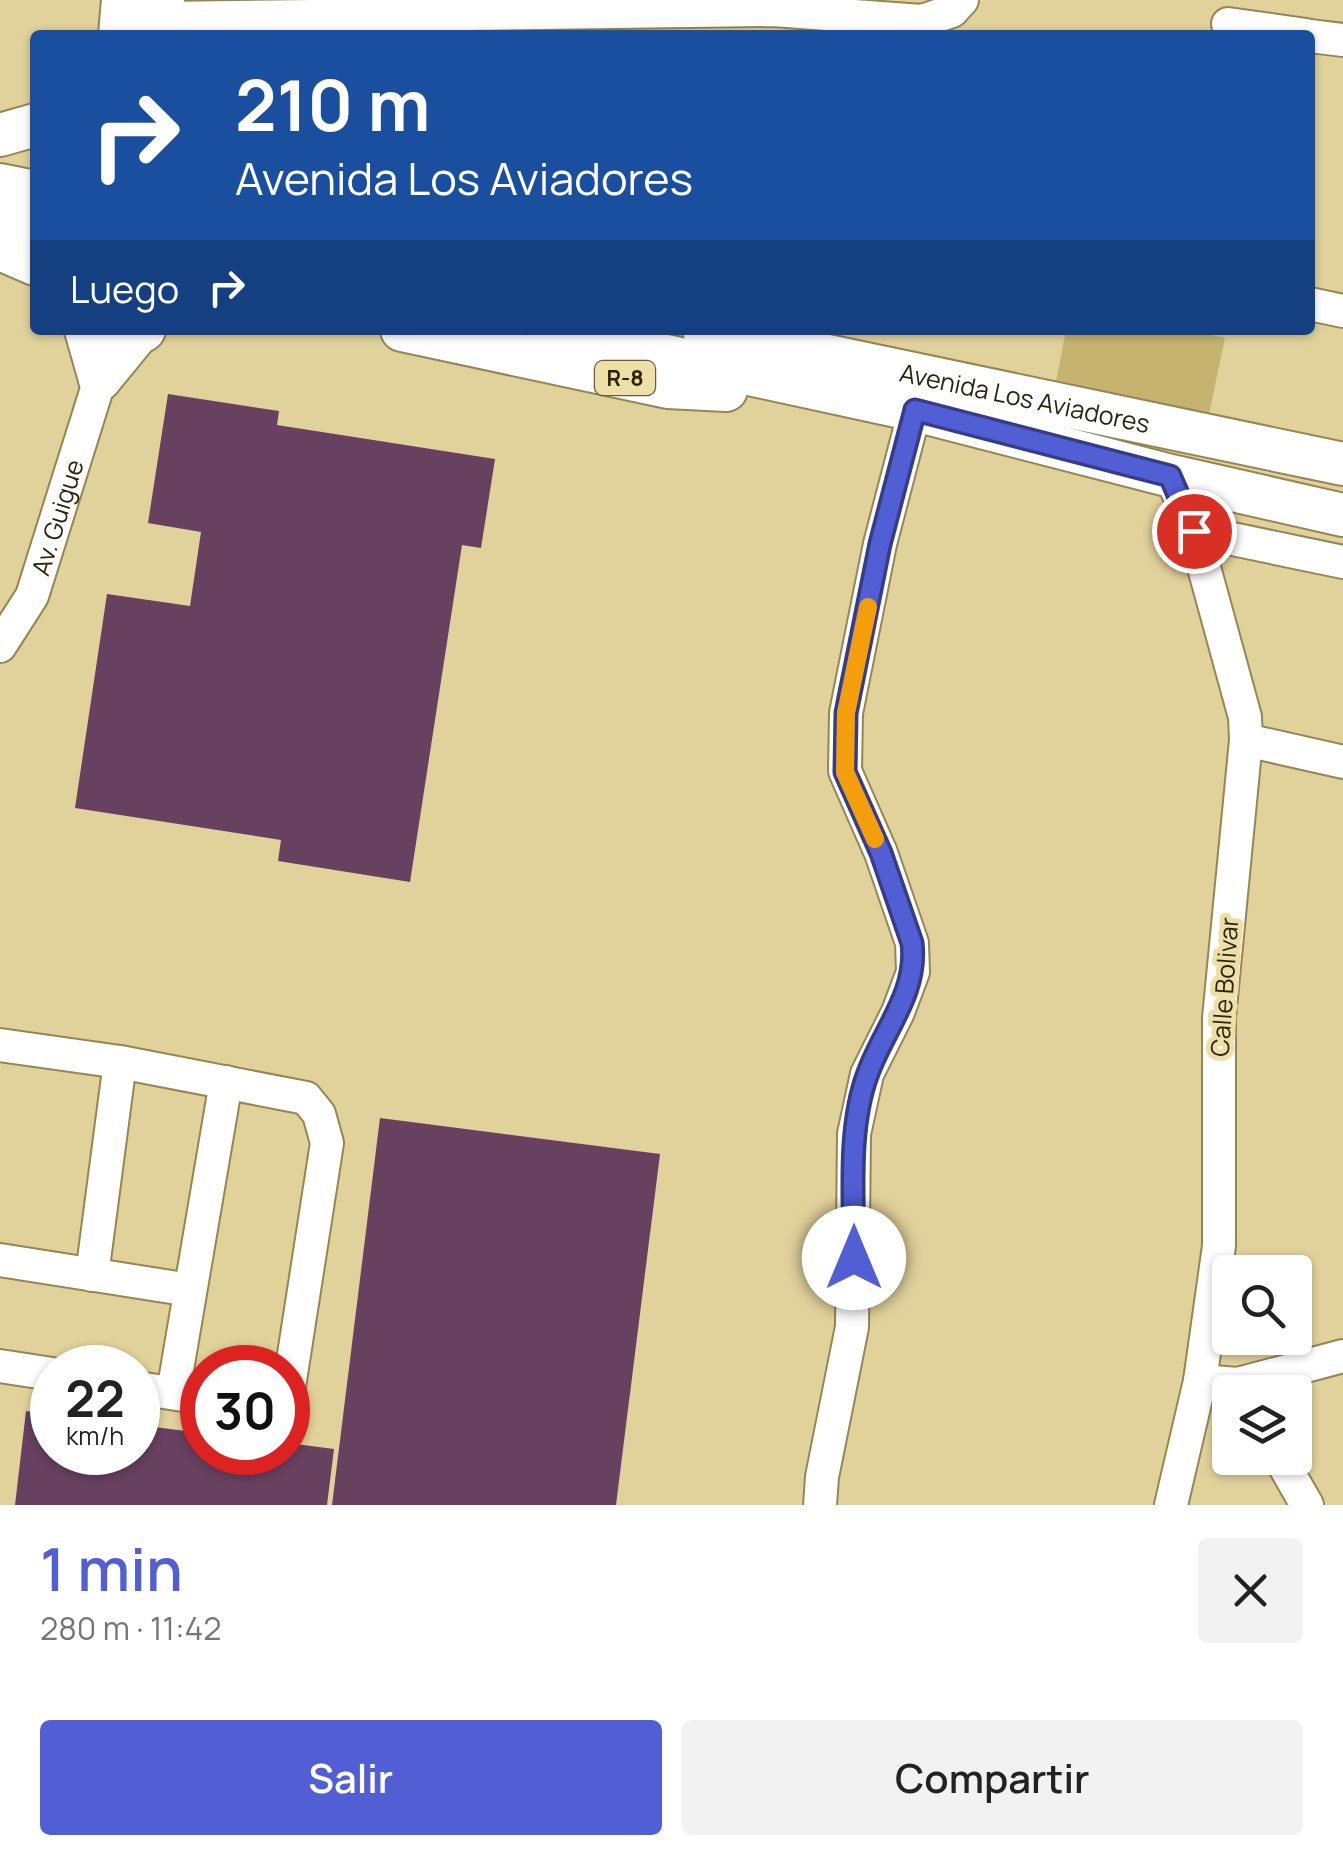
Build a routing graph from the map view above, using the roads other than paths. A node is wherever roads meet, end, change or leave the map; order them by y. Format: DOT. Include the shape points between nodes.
graph roads {
  1 [pos="123,0"];
  2 [pos="962,0"];
  3 [pos="162,18"];
  4 [pos="1229,20"];
  5 [pos="670,23"];
  6 [pos="120,30"];
  7 [pos="1282,30"];
  8 [pos="1315,36"];
  9 [pos="1343,40"];
  10 [pos="30,127"];
  11 [pos="0,136"];
  12 [pos="30,145"];
  13 [pos="0,185"];
  14 [pos="30,191"];
  15 [pos="0,215"];
  16 [pos="30,221"];
  17 [pos="0,248"];
  18 [pos="30,252"];
  19 [pos="30,262"];
  20 [pos="1315,305"];
  21 [pos="1343,311"];
  22 [pos="87,335"];
  23 [pos="100,335"];
  24 [pos="111,335"];
  25 [pos="135,335"];
  26 [pos="425,335"];
  27 [pos="569,335"];
  28 [pos="738,335"];
  29 [pos="822,335"];
  30 [pos="100,378"];
  31 [pos="918,392"];
  32 [pos="851,396"];
  33 [pos="1343,464"];
  34 [pos="1170,476"];
  35 [pos="1343,515"];
  36 [pos="1194,531"];
  37 [pos="1343,562"];
  38 [pos="0,646"];
  39 [pos="1246,740"];
  40 [pos="1343,762"];
  41 [pos="0,1044"];
  42 [pos="120,1062"];
  43 [pos="226,1082"];
  44 [pos="0,1260"];
  45 [pos="92,1275"];
  46 [pos="190,1290"];
  47 [pos="189,1345"];
  48 [pos="295,1345"];
  49 [pos="1343,1356"];
  50 [pos="0,1366"];
  51 [pos="30,1371"];
  52 [pos="1282,1375"];
  53 [pos="1200,1381"];
  54 [pos="1212,1383"];
  55 [pos="1290,1475"];
  56 [pos="820,1505"];
  57 [pos="1171,1505"];
  58 [pos="1307,1505"];
  1 -- 6 [label="main road"];
  2 -- 5 [label="street" via="952,11 922,21 773,10"];
  3 -- 5 [label="street"];
  4 -- 7 [label="street"];
  8 -- 9 [label="street"];
  10 -- 11 [label="main road"];
  11 -- 12 [label="main road"];
  13 -- 14 [label="main road"];
  15 -- 16 [label="main road"];
  17 -- 18 [label="main road"];
  17 -- 19 [label="main road"];
  20 -- 21 [label="street"];
  22 -- 30 [label="main road"];
  23 -- 30 [label="street"];
  24 -- 30 [label="street"];
  25 -- 30 [label="main road"];
  26 -- 32 [label="main road, R-8" via="668,388"];
  27 -- 32 [label="main road, Avenida Los Aviadores / R-8"];
  28 -- 31 [label="main road, Avenida Los Aviadores / R-8"];
  29 -- 31 [label="main road"];
  30 -- 38 [label="street, Av. Guigue" via="32,596"];
  31 -- 32 [label="main road, Avenida Los Aviadores / R-8"];
  31 -- 33 [label="main road, Avenida Los Aviadores / R-8"];
  31 -- 34 [label="main road, Avenida Los Aviadores / R-8"];
  31 -- 56 [label="street" via="846,713 845,772 912,943 913,972 867,1074 854,1134 852,1327"];
  34 -- 35 [label="main road, Avenida Los Aviadores / R-8"];
  34 -- 36 [label="street, Calle Bolivar"];
  36 -- 37 [label="street"];
  36 -- 39 [label="street, Calle Bolivar"];
  39 -- 40 [label="street"];
  39 -- 53 [label="street, Calle Bolivar" via="1219,1018 1219,1246"];
  41 -- 42 [label="street"];
  42 -- 43 [label="street"];
  42 -- 45 [label="street"];
  43 -- 46 [label="street"];
  43 -- 48 [label="street" via="306,1098 327,1143"];
  44 -- 45 [label="street"];
  45 -- 46 [label="street"];
  46 -- 47 [label="street"];
  49 -- 52 [label="street"];
  50 -- 51 [label="street"];
  53 -- 54 [label="street"];
  53 -- 57 [label="street, Calle Bolivar"];
  55 -- 58 [label="street"];
}
